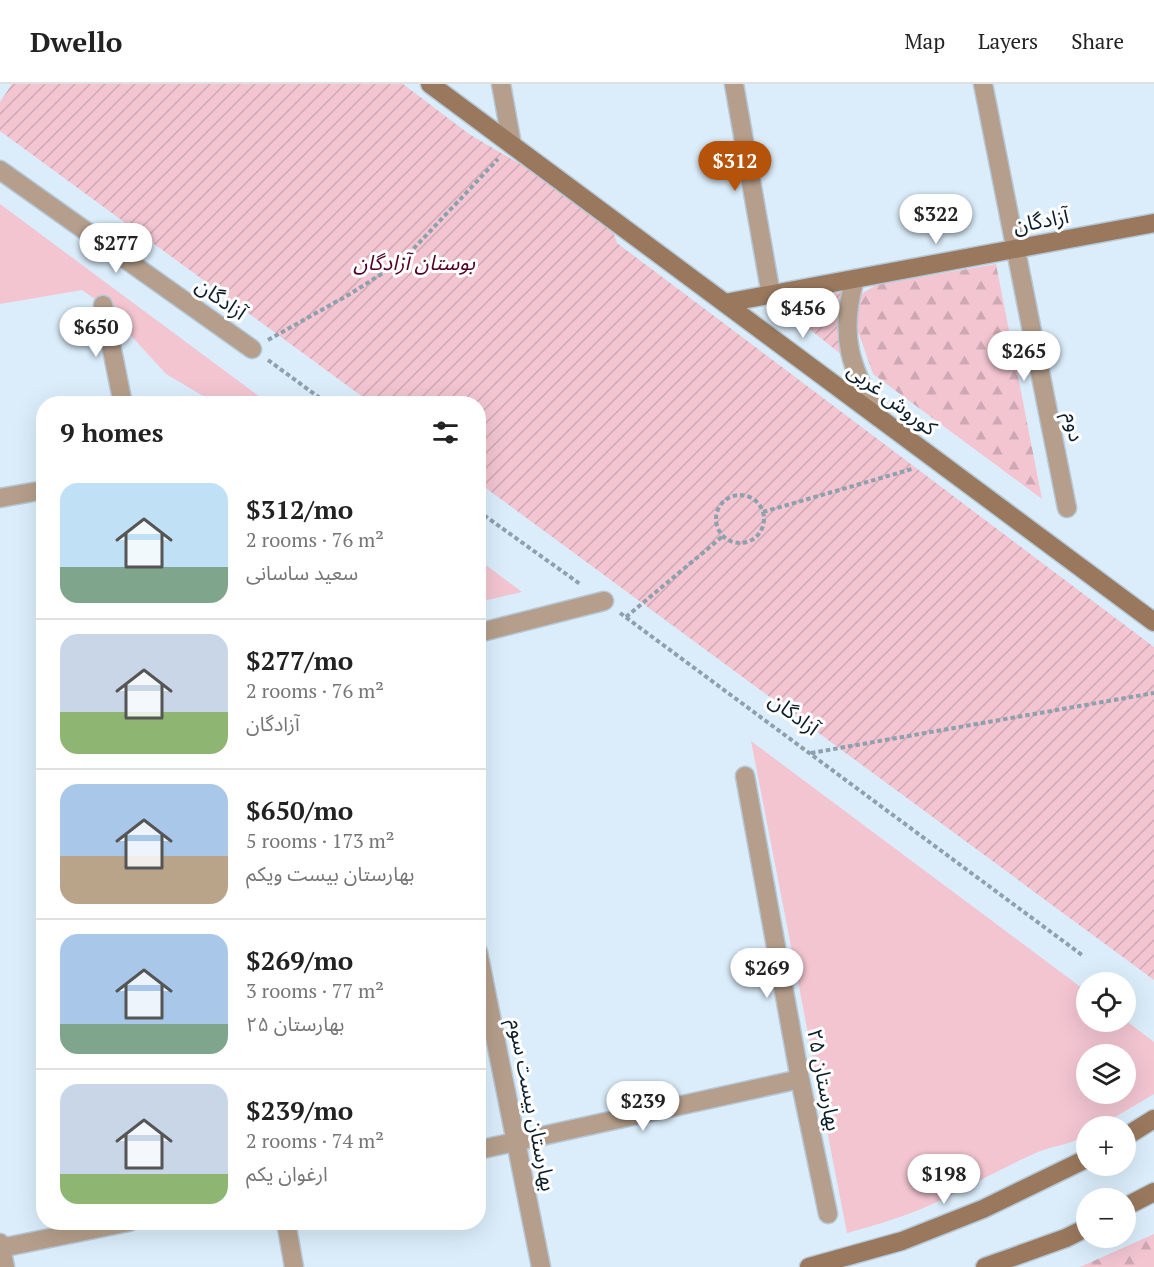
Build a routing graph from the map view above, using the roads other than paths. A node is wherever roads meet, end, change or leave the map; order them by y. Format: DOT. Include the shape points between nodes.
graph roads {
  1 [pos="430,84"];
  2 [pos="501,84"];
  3 [pos="734,84"];
  4 [pos="983,84"];
  5 [pos="512,145"];
  6 [pos="0,170"];
  7 [pos="1154,223"];
  8 [pos="1016,249"];
  9 [pos="855,279"];
  10 [pos="771,295"];
  11 [pos="725,303"];
  12 [pos="104,305"];
  13 [pos="252,349"];
  14 [pos="121,396"];
  15 [pos="879,417"];
  16 [pos="36,491"];
  17 [pos="0,498"];
  18 [pos="1067,508"];
  19 [pos="604,601"];
  20 [pos="1154,622"];
  21 [pos="486,631"];
  22 [pos="745,776"];
  23 [pos="486,991"];
  24 [pos="800,1079"];
  25 [pos="1154,1119"];
  26 [pos="1136,1130"];
  27 [pos="517,1142"];
  28 [pos="486,1148"];
  29 [pos="1076,1164"];
  30 [pos="1154,1192"];
  31 [pos="1136,1201"];
  32 [pos="828,1214"];
  33 [pos="84,1230"];
  34 [pos="287,1230"];
  35 [pos="1076,1233"];
  36 [pos="0,1245"];
  37 [pos="5,1267"];
  38 [pos="294,1267"];
  39 [pos="541,1267"];
  40 [pos="809,1267"];
  41 [pos="985,1267"];
  1 -- 5 [label="street, کوروش غربی"];
  2 -- 5 [label="street"];
  3 -- 10 [label="street"];
  4 -- 8 [label="street, دوم"];
  5 -- 11 [label="street, کوروش غربی"];
  6 -- 13 [label="street, آزادگان"];
  7 -- 8 [label="street, آزادگان"];
  8 -- 9 [label="street, آزادگان"];
  8 -- 18 [label="street, دوم"];
  9 -- 10 [label="street, آزادگان"];
  9 -- 15 [label="street" via="849,299 849,351 858,381"];
  10 -- 11 [label="street, آزادگان"];
  11 -- 15 [label="street, کوروش غربی"];
  12 -- 14 [label="street"];
  15 -- 20 [label="street, کوروش غربی"];
  16 -- 17 [label="street"];
  19 -- 21 [label="street"];
  22 -- 24 [label="street, بهارستان ۲۵"];
  23 -- 27 [label="street, بهارستان بیست سوم"];
  24 -- 27 [label="street"];
  24 -- 32 [label="street, بهارستان ۲۵"];
  25 -- 26 [label="street"];
  27 -- 28 [label="street"];
  27 -- 39 [label="street, بهارستان بیست سوم"];
  29 -- 40 [label="street" via="983,1209 902,1241"];
  30 -- 31 [label="street"];
  33 -- 36 [label="street"];
  34 -- 38 [label="street"];
  35 -- 41 [label="street"];
  36 -- 37 [label="street"];
}
